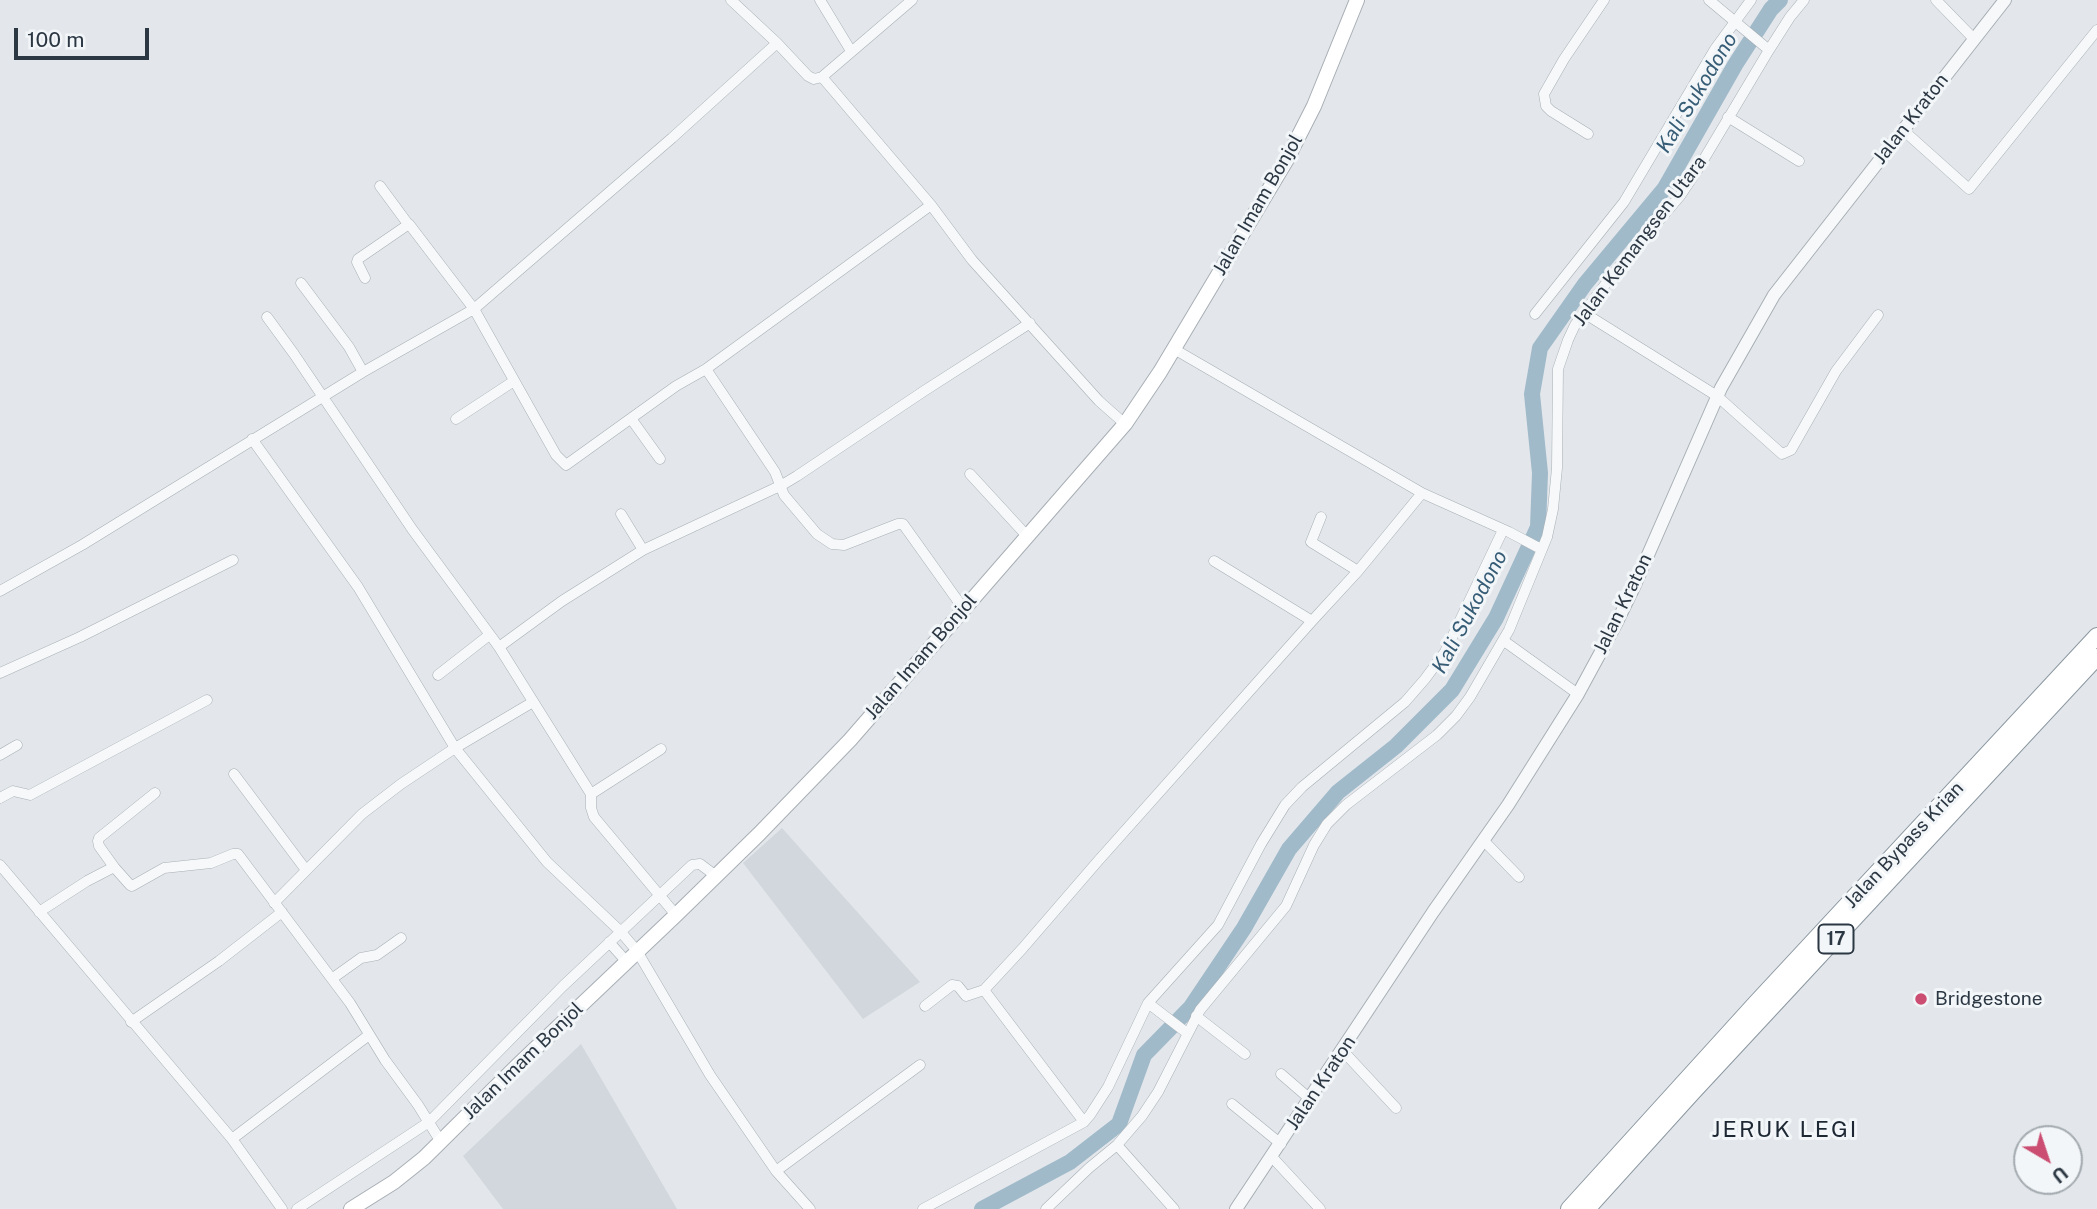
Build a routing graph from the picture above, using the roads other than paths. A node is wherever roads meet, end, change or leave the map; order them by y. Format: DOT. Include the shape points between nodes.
graph roads {
  1 [pos="731,0"];
  2 [pos="820,0"];
  3 [pos="912,0"];
  4 [pos="1357,0"];
  5 [pos="1604,0"];
  6 [pos="1709,0"];
  7 [pos="1751,0"];
  8 [pos="1804,0"];
  9 [pos="1936,0"];
  10 [pos="2005,0"];
  11 [pos="1738,25"];
  12 [pos="2097,30"];
  13 [pos="1974,39"];
  14 [pos="776,43"];
  15 [pos="1766,48"];
  16 [pos="851,51"];
  17 [pos="822,77"];
  18 [pos="1728,117"];
  19 [pos="1903,130"];
  20 [pos="1588,134"];
  21 [pos="1798,161"];
  22 [pos="380,186"];
  23 [pos="931,205"];
  24 [pos="408,224"];
  25 [pos="365,278"];
  26 [pos="301,283"];
  27 [pos="474,309"];
  28 [pos="1584,313"];
  29 [pos="1535,314"];
  30 [pos="1878,315"];
  31 [pos="267,317"];
  32 [pos="1030,323"];
  33 [pos="1174,349"];
  34 [pos="706,369"];
  35 [pos="363,372"];
  36 [pos="514,381"];
  37 [pos="1717,396"];
  38 [pos="322,397"];
  39 [pos="456,419"];
  40 [pos="632,420"];
  41 [pos="1125,424"];
  42 [pos="252,439"];
  43 [pos="660,459"];
  44 [pos="970,474"];
  45 [pos="782,485"];
  46 [pos="1422,493"];
  47 [pos="621,514"];
  48 [pos="1321,517"];
  49 [pos="1506,531"];
  50 [pos="1027,536"];
  51 [pos="1537,547"];
  52 [pos="643,550"];
  53 [pos="233,560"];
  54 [pos="1214,561"];
  55 [pos="1358,571"];
  56 [pos="0,592"];
  57 [pos="962,608"];
  58 [pos="1311,621"];
  59 [pos="488,636"];
  60 [pos="2097,636"];
  61 [pos="1504,641"];
  62 [pos="499,647"];
  63 [pos="2097,657"];
  64 [pos="0,673"];
  65 [pos="438,675"];
  66 [pos="1578,694"];
  67 [pos="207,700"];
  68 [pos="533,702"];
  69 [pos="17,746"];
  70 [pos="455,748"];
  71 [pos="661,749"];
  72 [pos="0,755"];
  73 [pos="234,774"];
  74 [pos="155,793"];
  75 [pos="592,794"];
  76 [pos="0,798"];
  77 [pos="1484,841"];
  78 [pos="0,866"];
  79 [pos="114,867"];
  80 [pos="306,870"];
  81 [pos="716,876"];
  82 [pos="1519,877"];
  83 [pos="660,895"];
  84 [pos="274,904"];
  85 [pos="39,912"];
  86 [pos="282,912"];
  87 [pos="676,915"];
  88 [pos="620,931"];
  89 [pos="401,938"];
  90 [pos="609,942"];
  91 [pos="632,956"];
  92 [pos="332,978"];
  93 [pos="984,990"];
  94 [pos="925,1006"];
  95 [pos="1151,1006"];
  96 [pos="1196,1016"];
  97 [pos="131,1022"];
  98 [pos="1183,1031"];
  99 [pos="369,1035"];
  100 [pos="1343,1051"];
  101 [pos="1245,1054"];
  102 [pos="920,1065"];
  103 [pos="1281,1074"];
  104 [pos="1310,1099"];
  105 [pos="1232,1104"];
  106 [pos="1396,1108"];
  107 [pos="429,1122"];
  108 [pos="1084,1122"];
  109 [pos="232,1139"];
  110 [pos="441,1142"];
  111 [pos="1281,1144"];
  112 [pos="1117,1145"];
  113 [pos="1272,1157"];
  114 [pos="776,1171"];
  115 [pos="282,1209"];
  116 [pos="297,1209"];
  117 [pos="351,1209"];
  118 [pos="810,1209"];
  119 [pos="923,1209"];
  120 [pos="1046,1209"];
  121 [pos="1174,1209"];
  122 [pos="1236,1209"];
  123 [pos="1320,1209"];
  124 [pos="1569,1209"];
  125 [pos="1587,1209"];
  1 -- 14 [label="street"];
  2 -- 16 [label="street"];
  3 -- 16 [label="street"];
  4 -- 33 [label="main road, Jalan Imam Bonjol" via="1286,161"];
  5 -- 20 [label="street" via="1544,94 1545,106"];
  6 -- 11 [label="street"];
  7 -- 11 [label="street"];
  8 -- 15 [label="street, Jalan Kemangsen Utara"];
  9 -- 13 [label="street"];
  10 -- 13 [label="street, Jalan Kraton"];
  11 -- 15 [label="street"];
  11 -- 29 [label="street" via="1725,33 1624,202"];
  12 -- 19 [label="street" via="1969,189"];
  13 -- 19 [label="street, Jalan Kraton"];
  14 -- 17 [label="street" via="808,76"];
  14 -- 27 [label="street"];
  15 -- 18 [label="street, Jalan Kemangsen Utara"];
  16 -- 17 [label="street"];
  17 -- 23 [label="street"];
  18 -- 21 [label="street"];
  18 -- 28 [label="street, Jalan Kemangsen Utara" via="1680,196"];
  19 -- 37 [label="street, Jalan Kraton" via="1774,295"];
  22 -- 24 [label="street"];
  23 -- 32 [label="street" via="972,260"];
  23 -- 34 [label="street"];
  24 -- 25 [label="street" via="357,260"];
  24 -- 27 [label="street"];
  26 -- 35 [label="street"];
  27 -- 35 [label="street"];
  27 -- 36 [label="street"];
  28 -- 37 [label="street"];
  28 -- 51 [label="street, Jalan Kemangsen Utara" via="1558,369 1556,480 1549,526"];
  30 -- 37 [label="street" via="1836,371 1787,453 1780,453"];
  31 -- 38 [label="street"];
  32 -- 41 [label="street"];
  32 -- 45 [label="street"];
  33 -- 41 [label="main road, Jalan Imam Bonjol"];
  33 -- 46 [label="street"];
  34 -- 40 [label="street"];
  34 -- 45 [label="street"];
  35 -- 38 [label="street"];
  36 -- 39 [label="street"];
  36 -- 40 [label="street" via="563,465"];
  37 -- 66 [label="street, Jalan Kraton" via="1628,599"];
  38 -- 42 [label="street"];
  38 -- 59 [label="street"];
  40 -- 43 [label="street"];
  41 -- 50 [label="main road, Jalan Imam Bonjol"];
  42 -- 56 [label="street"];
  42 -- 70 [label="street" via="358,587"];
  44 -- 50 [label="street"];
  45 -- 52 [label="street"];
  45 -- 57 [label="street" via="799,514 832,544 849,544 903,524"];
  46 -- 49 [label="street"];
  46 -- 55 [label="street"];
  47 -- 52 [label="street"];
  48 -- 55 [label="street" via="1311,542"];
  49 -- 51 [label="street"];
  49 -- 95 [label="street" via="1451,642 1425,679 1386,719 1284,805 1218,925"];
  50 -- 57 [label="main road, Jalan Imam Bonjol"];
  51 -- 61 [label="street, Jalan Kemangsen Utara" via="1532,576"];
  52 -- 62 [label="street"];
  53 -- 64 [label="street"];
  54 -- 58 [label="street"];
  55 -- 58 [label="street"];
  57 -- 81 [label="main road, Jalan Imam Bonjol" via="850,740"];
  58 -- 93 [label="street"];
  59 -- 62 [label="street"];
  59 -- 65 [label="street"];
  60 -- 124 [label="highway, Jalan Bypass Krian / 17"];
  61 -- 66 [label="street"];
  61 -- 96 [label="street, Jalan Kemangsen Utara" via="1456,716 1327,824 1286,906"];
  62 -- 68 [label="street"];
  63 -- 125 [label="highway, Jalan Bypass Krian / 17"];
  66 -- 77 [label="street, Jalan Kraton"];
  67 -- 76 [label="street" via="30,795 13,791"];
  68 -- 70 [label="street"];
  68 -- 75 [label="street"];
  69 -- 72 [label="street"];
  70 -- 80 [label="street" via="362,814"];
  70 -- 88 [label="street" via="552,867"];
  71 -- 75 [label="street"];
  73 -- 80 [label="street"];
  74 -- 79 [label="street" via="99,838"];
  75 -- 83 [label="street" via="594,817"];
  77 -- 82 [label="street"];
  77 -- 100 [label="street, Jalan Kraton"];
  78 -- 85 [label="street"];
  79 -- 84 [label="street" via="132,886 164,868 211,863 236,853"];
  79 -- 85 [label="street"];
  80 -- 84 [label="street"];
  81 -- 83 [label="street" via="700,864 692,865"];
  81 -- 87 [label="main road, Jalan Imam Bonjol"];
  83 -- 87 [label="street"];
  83 -- 88 [label="street"];
  84 -- 86 [label="street"];
  85 -- 97 [label="street"];
  86 -- 92 [label="street"];
  86 -- 97 [label="street"];
  87 -- 91 [label="main road, Jalan Imam Bonjol"];
  88 -- 90 [label="street"];
  88 -- 91 [label="street"];
  89 -- 92 [label="street"];
  90 -- 91 [label="street"];
  90 -- 107 [label="street"];
  91 -- 110 [label="main road, Jalan Imam Bonjol"];
  91 -- 114 [label="street"];
  92 -- 99 [label="street"];
  93 -- 94 [label="street" via="967,996 951,985"];
  93 -- 108 [label="street"];
  95 -- 98 [label="street"];
  95 -- 108 [label="street"];
  96 -- 98 [label="street, Jalan Kemangsen Utara"];
  96 -- 101 [label="street"];
  97 -- 109 [label="street"];
  98 -- 112 [label="street, Jalan Kemangsen Utara" via="1149,1107"];
  99 -- 107 [label="street"];
  99 -- 109 [label="street"];
  100 -- 104 [label="street, Jalan Kraton"];
  100 -- 106 [label="street"];
  102 -- 114 [label="street"];
  103 -- 104 [label="street"];
  104 -- 111 [label="street, Jalan Kraton"];
  105 -- 111 [label="street"];
  107 -- 110 [label="street"];
  107 -- 116 [label="street"];
  108 -- 119 [label="street"];
  109 -- 115 [label="street"];
  110 -- 117 [label="main road, Jalan Imam Bonjol" via="394,1182"];
  111 -- 113 [label="street, Jalan Kraton"];
  112 -- 120 [label="street, Jalan Kemangsen Utara"];
  112 -- 121 [label="street"];
  113 -- 122 [label="street, Jalan Kraton"];
  113 -- 123 [label="street"];
  114 -- 118 [label="street"];
}
